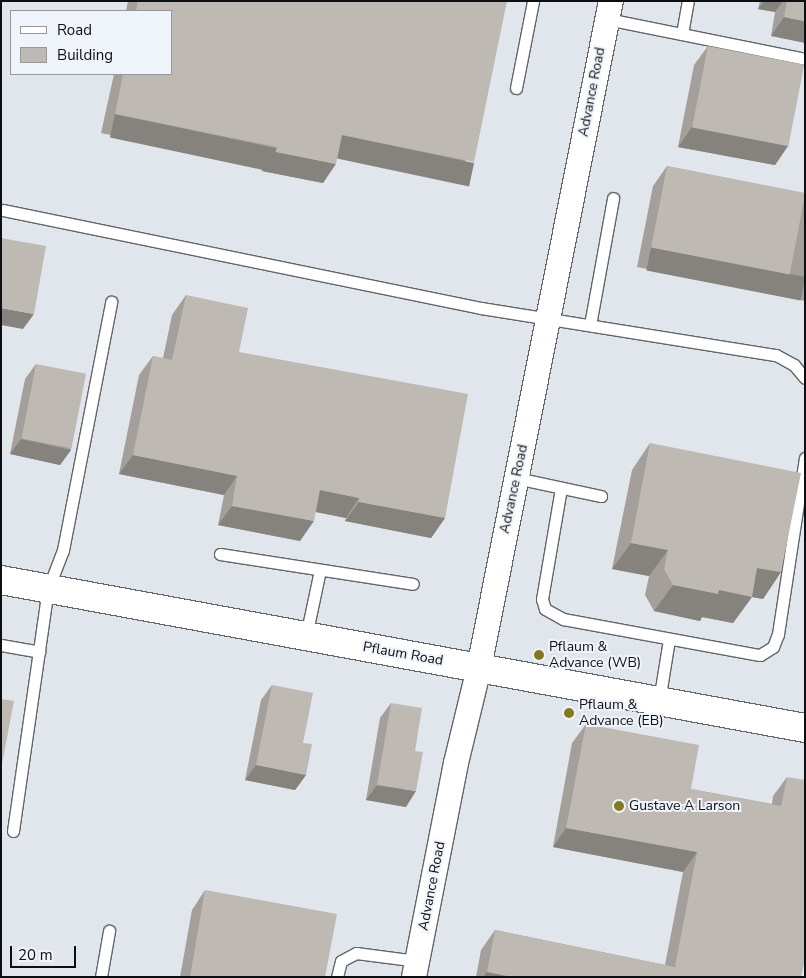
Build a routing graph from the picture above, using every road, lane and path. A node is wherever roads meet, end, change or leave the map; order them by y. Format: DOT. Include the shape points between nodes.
graph roads {
  1 [pos="533,1"];
  2 [pos="688,1"];
  3 [pos="609,10"];
  4 [pos="682,34"];
  5 [pos="805,58"];
  6 [pos="516,88"];
  7 [pos="613,198"];
  8 [pos="3,210"];
  9 [pos="111,302"];
  10 [pos="548,318"];
  11 [pos="590,325"];
  12 [pos="805,378"];
  13 [pos="805,458"];
  14 [pos="516,478"];
  15 [pos="561,488"];
  16 [pos="601,496"];
  17 [pos="220,554"];
  18 [pos="320,570"];
  19 [pos="1,580"];
  20 [pos="413,584"];
  21 [pos="48,588"];
  22 [pos="306,636"];
  23 [pos="669,639"];
  24 [pos="1,645"];
  25 [pos="39,652"];
  26 [pos="479,668"];
  27 [pos="659,701"];
  28 [pos="805,728"];
  29 [pos="13,831"];
  30 [pos="108,931"];
  31 [pos="416,969"];
  32 [pos="101,977"];
  33 [pos="336,977"];
  1 -- 6 [label="lane"];
  2 -- 4 [label="lane"];
  3 -- 4 [label="lane"];
  3 -- 10 [label="street, Advance Road"];
  4 -- 5 [label="lane"];
  7 -- 11 [label="lane"];
  8 -- 10 [label="lane"];
  9 -- 21 [label="lane" via="63,550"];
  10 -- 11 [label="lane"];
  10 -- 14 [label="street, Advance Road"];
  11 -- 12 [label="lane" via="776,355 794,365"];
  13 -- 23 [label="lane" via="778,634 773,648 760,655"];
  14 -- 15 [label="lane"];
  14 -- 26 [label="street, Advance Road"];
  15 -- 16 [label="lane"];
  15 -- 23 [label="lane" via="542,599 545,609 563,618"];
  17 -- 18 [label="lane"];
  18 -- 20 [label="lane"];
  18 -- 22 [label="lane"];
  19 -- 21 [label="street, Pflaum Road"];
  21 -- 22 [label="street, Pflaum Road"];
  21 -- 25 [label="lane"];
  22 -- 26 [label="street, Pflaum Road"];
  23 -- 27 [label="lane"];
  24 -- 25 [label="lane"];
  25 -- 29 [label="lane"];
  26 -- 27 [label="street, Pflaum Road"];
  26 -- 31 [label="street, Advance Road" via="456,763"];
  27 -- 28 [label="street, Pflaum Road"];
  30 -- 32 [label="lane"];
  31 -- 33 [label="lane" via="356,952 341,961"];
}
